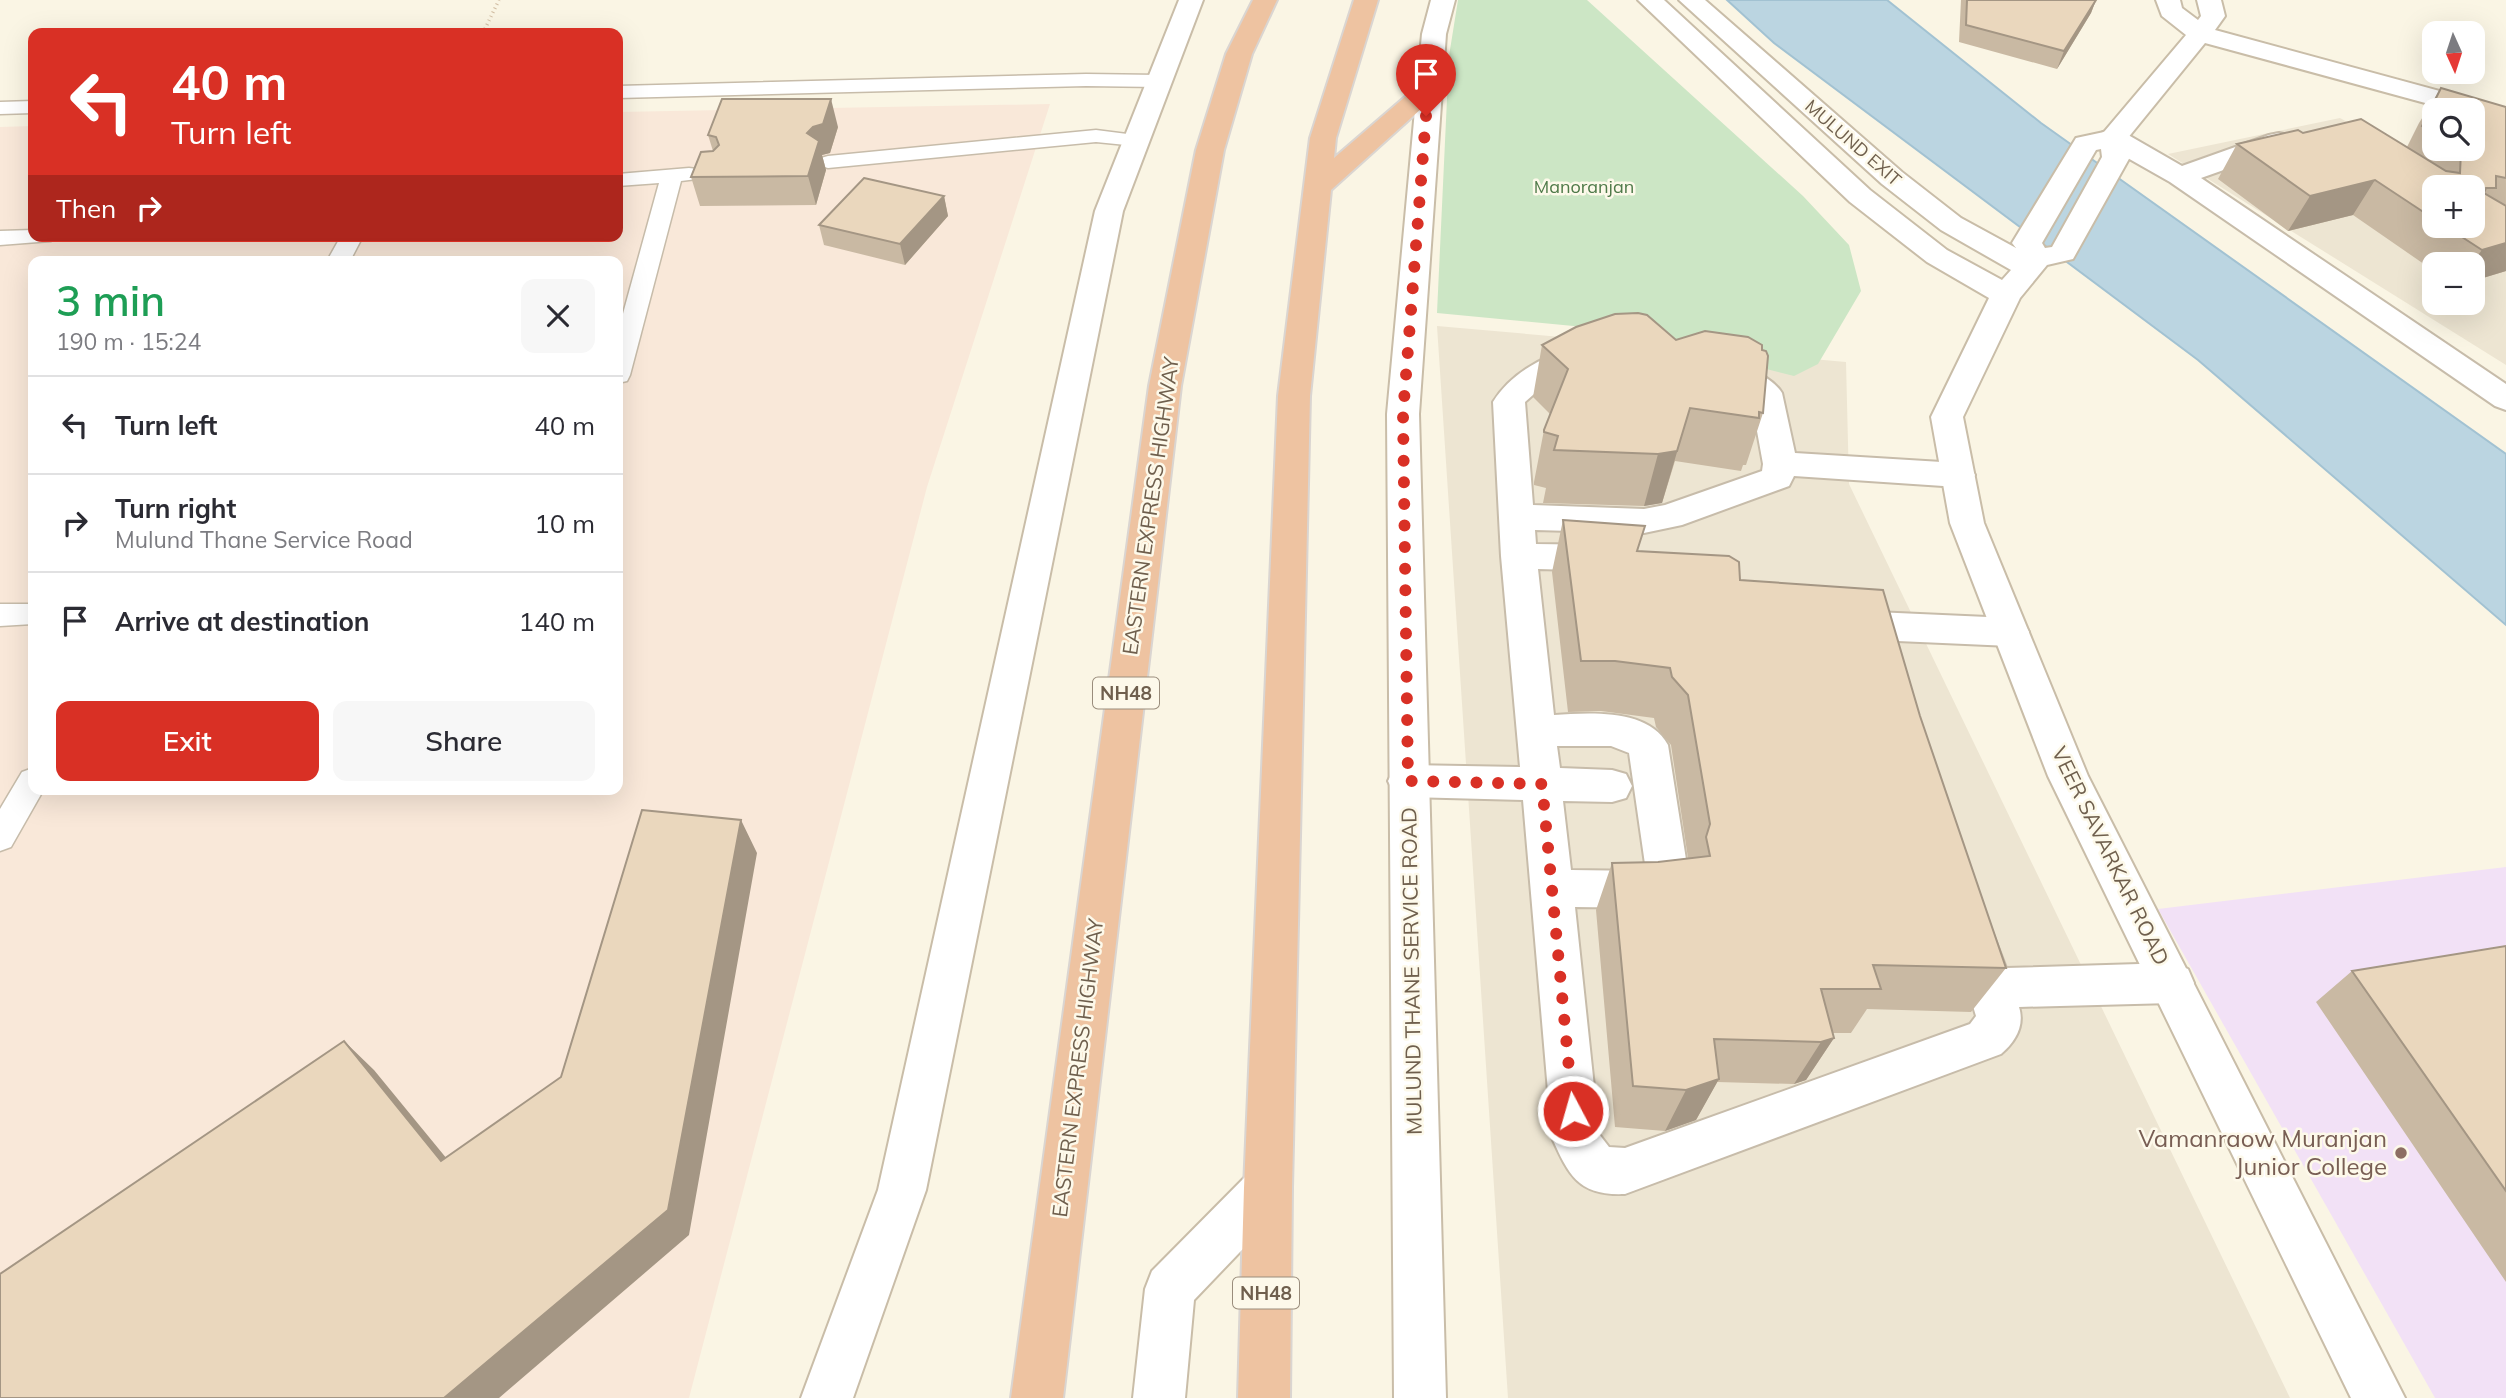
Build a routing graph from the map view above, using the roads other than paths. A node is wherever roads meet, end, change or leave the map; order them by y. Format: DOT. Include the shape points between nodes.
graph roads {
  1 [pos="1192,0"];
  2 [pos="1265,0"];
  3 [pos="1366,0"];
  4 [pos="1443,0"];
  5 [pos="1650,0"];
  6 [pos="1691,0"];
  7 [pos="2168,0"];
  8 [pos="2209,0"];
  9 [pos="2201,34"];
  10 [pos="1158,81"];
  11 [pos="1429,90"];
  12 [pos="623,92"];
  13 [pos="28,107"];
  14 [pos="0,108"];
  15 [pos="2506,117"];
  16 [pos="2300,135"];
  17 [pos="1136,140"];
  18 [pos="2105,147"];
  19 [pos="828,162"];
  20 [pos="714,172"];
  21 [pos="2187,174"];
  22 [pos="672,176"];
  23 [pos="623,180"];
  24 [pos="1317,188"];
  25 [pos="28,237"];
  26 [pos="0,238"];
  27 [pos="2032,264"];
  28 [pos="1617,353"];
  29 [pos="623,357"];
  30 [pos="1677,364"];
  31 [pos="2506,374"];
  32 [pos="2506,399"];
  33 [pos="1780,464"];
  34 [pos="1958,475"];
  35 [pos="1516,517"];
  36 [pos="1519,556"];
  37 [pos="1637,564"];
  38 [pos="28,614"];
  39 [pos="0,615"];
  40 [pos="2010,632"];
  41 [pos="1888,665"];
  42 [pos="1536,731"];
  43 [pos="1408,781"];
  44 [pos="1542,784"];
  45 [pos="1612,786"];
  46 [pos="28,790"];
  47 [pos="0,838"];
  48 [pos="1552,888"];
  49 [pos="1962,898"];
  50 [pos="2172,983"];
  51 [pos="1990,989"];
  52 [pos="1268,1188"];
  53 [pos="827,1398"];
  54 [pos="1037,1398"];
  55 [pos="1159,1398"];
  56 [pos="1264,1398"];
  57 [pos="1420,1398"];
  58 [pos="2379,1398"];
  1 -- 10 [label="street"];
  2 -- 54 [label="highway, EASTERN EXPRESS HIGHWAY / NH48" via="1239,54 1210,150 1165,386"];
  3 -- 24 [label="highway, NH48" via="1323,138"];
  4 -- 11 [label="street, MULUND THANE SERVICE ROAD" via="1434,34"];
  5 -- 27 [label="street" via="1860,196 1937,256"];
  6 -- 27 [label="street, MULUND EXIT" via="1892,178 1951,224"];
  7 -- 9 [label="street" via="2171,11"];
  8 -- 9 [label="street" via="2214,16"];
  9 -- 15 [label="street"];
  9 -- 18 [label="street"];
  10 -- 12 [label="lane"];
  10 -- 17 [label="street"];
  11 -- 24 [label="highway"];
  11 -- 43 [label="street, MULUND THANE SERVICE ROAD" via="1403,414"];
  13 -- 14 [label="lane"];
  16 -- 21 [label="street"];
  17 -- 19 [label="lane" via="1096,136"];
  17 -- 53 [label="street" via="1109,211 902,1190"];
  18 -- 21 [label="street"];
  18 -- 27 [label="street, VEER SAVARKAR ROAD"];
  20 -- 22 [label="lane"];
  21 -- 31 [label="street"];
  21 -- 32 [label="street"];
  22 -- 23 [label="lane"];
  22 -- 29 [label="lane"];
  24 -- 52 [label="highway, NH48" via="1294,396"];
  25 -- 26 [label="lane"];
  27 -- 34 [label="street, VEER SAVARKAR ROAD" via="1947,417"];
  28 -- 35 [label="street" via="1586,354 1513,391 1509,402"];
  30 -- 33 [label="street" via="1741,378 1766,393"];
  33 -- 34 [label="street"];
  33 -- 35 [label="street" via="1777,478 1670,516 1644,521"];
  34 -- 40 [label="street, VEER SAVARKAR ROAD" via="1967,523"];
  35 -- 36 [label="street"];
  36 -- 37 [label="street" via="1612,558"];
  36 -- 42 [label="street"];
  38 -- 39 [label="lane"];
  40 -- 41 [label="street" via="1857,625"];
  40 -- 50 [label="street, VEER SAVARKAR ROAD" via="2068,776"];
  42 -- 44 [label="street"];
  42 -- 48 [label="street" via="1639,735 1648,745 1667,872 1663,885 1641,890"];
  43 -- 44 [label="street"];
  43 -- 57 [label="street, MULUND THANE SERVICE ROAD"];
  44 -- 45 [label="street"];
  44 -- 48 [label="street"];
  46 -- 47 [label="lane"];
  48 -- 51 [label="street" via="1576,1139 1589,1165 1605,1172 1625,1171 1985,1039 1996,1030 1999,1016"];
  49 -- 51 [label="street"];
  50 -- 51 [label="street"];
  50 -- 58 [label="street, VEER SAVARKAR ROAD"];
  52 -- 55 [label="street" via="1170,1289"];
  52 -- 56 [label="highway, NH48"];
}
